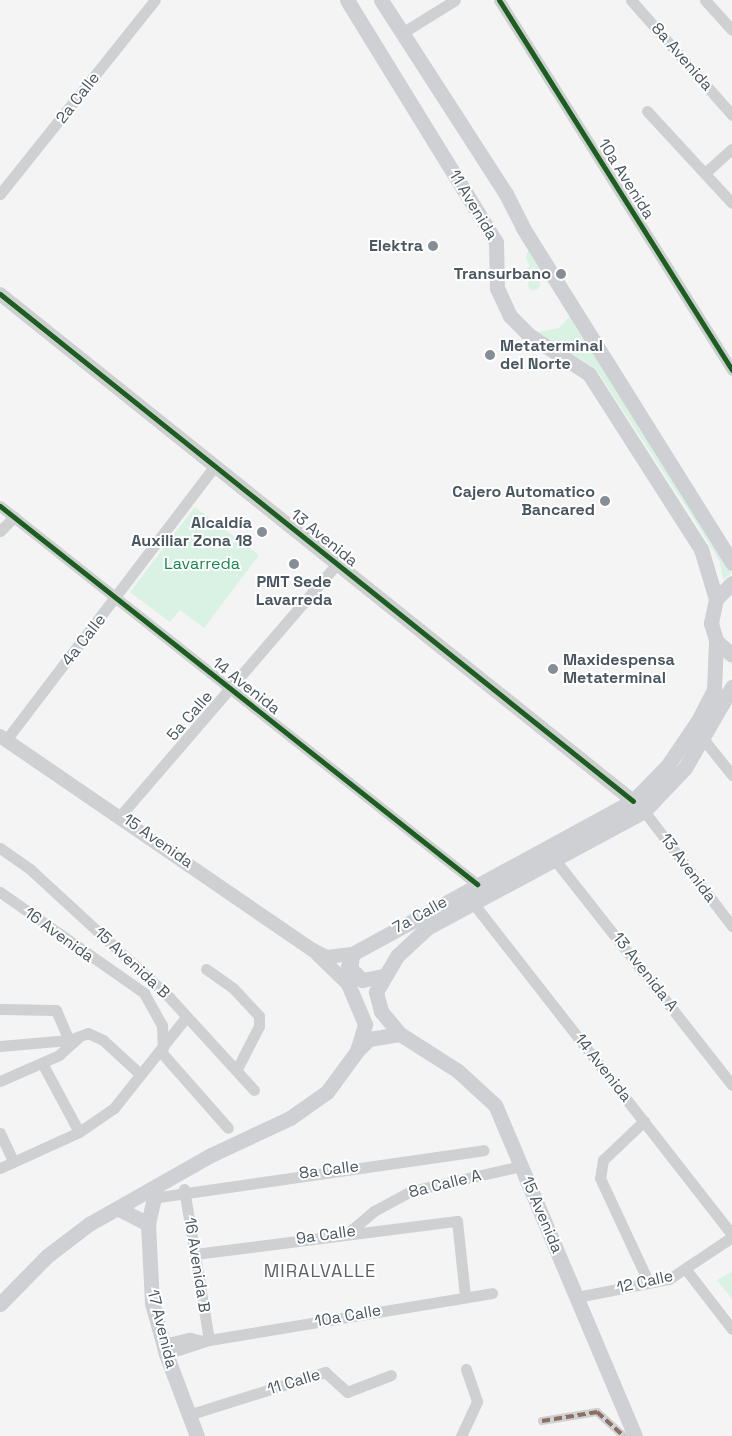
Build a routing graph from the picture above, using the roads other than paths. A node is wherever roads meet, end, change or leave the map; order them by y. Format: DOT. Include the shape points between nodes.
graph roads {
  1 [pos="155,0"];
  2 [pos="347,0"];
  3 [pos="381,0"];
  4 [pos="455,0"];
  5 [pos="499,0"];
  6 [pos="631,0"];
  7 [pos="705,0"];
  8 [pos="732,30"];
  9 [pos="402,33"];
  10 [pos="647,111"];
  11 [pos="732,115"];
  12 [pos="732,149"];
  13 [pos="705,173"];
  14 [pos="0,194"];
  15 [pos="732,203"];
  16 [pos="0,294"];
  17 [pos="732,370"];
  18 [pos="215,466"];
  19 [pos="0,506"];
  20 [pos="14,518"];
  21 [pos="0,531"];
  22 [pos="336,564"];
  23 [pos="732,564"];
  24 [pos="732,584"];
  25 [pos="116,599"];
  26 [pos="716,599"];
  27 [pos="716,641"];
  28 [pos="732,655"];
  29 [pos="732,687"];
  30 [pos="230,690"];
  31 [pos="3,738"];
  32 [pos="704,740"];
  33 [pos="732,775"];
  34 [pos="639,806"];
  35 [pos="120,816"];
  36 [pos="0,848"];
  37 [pos="555,860"];
  38 [pos="477,884"];
  39 [pos="0,892"];
  40 [pos="473,902"];
  41 [pos="732,926"];
  42 [pos="313,950"];
  43 [pos="350,960"];
  44 [pos="206,969"];
  45 [pos="383,976"];
  46 [pos="348,984"];
  47 [pos="0,1010"];
  48 [pos="186,1017"];
  49 [pos="400,1034"];
  50 [pos="73,1039"];
  51 [pos="0,1046"];
  52 [pos="162,1050"];
  53 [pos="357,1051"];
  54 [pos="42,1063"];
  55 [pos="237,1069"];
  56 [pos="140,1074"];
  57 [pos="0,1081"];
  58 [pos="732,1085"];
  59 [pos="254,1090"];
  60 [pos="644,1121"];
  61 [pos="228,1128"];
  62 [pos="79,1132"];
  63 [pos="0,1133"];
  64 [pos="484,1150"];
  65 [pos="13,1161"];
  66 [pos="522,1166"];
  67 [pos="0,1168"];
  68 [pos="180,1190"];
  69 [pos="154,1193"];
  70 [pos="119,1209"];
  71 [pos="148,1224"];
  72 [pos="349,1232"];
  73 [pos="732,1236"];
  74 [pos="195,1254"];
  75 [pos="687,1271"];
  76 [pos="648,1281"];
  77 [pos="492,1293"];
  78 [pos="465,1296"];
  79 [pos="577,1297"];
  80 [pos="0,1304"];
  81 [pos="732,1329"];
  82 [pos="206,1341"];
  83 [pos="164,1349"];
  84 [pos="466,1369"];
  85 [pos="391,1375"];
  86 [pos="188,1415"];
  87 [pos="542,1421"];
  88 [pos="197,1436"];
  89 [pos="461,1436"];
  90 [pos="624,1436"];
  91 [pos="635,1436"];
  1 -- 14 [label="street, 2a Calle"];
  2 -- 26 [label="main road, 11 Avenida" via="496,242 497,288 510,316 529,335 589,374 701,549"];
  3 -- 9 [label="main road, 11 Avenida"];
  4 -- 9 [label="street"];
  5 -- 17 [label="street, 10a Avenida"];
  6 -- 11 [label="street, 8a Avenida"];
  7 -- 8 [label="street"];
  9 -- 23 [label="main road, 11 Avenida"];
  10 -- 13 [label="street"];
  12 -- 13 [label="street"];
  13 -- 15 [label="street"];
  16 -- 18 [label="street, 13 Avenida"];
  18 -- 22 [label="street, 13 Avenida"];
  18 -- 25 [label="street, 4a Calle"];
  19 -- 20 [label="street, 14 Avenida"];
  20 -- 21 [label="street"];
  20 -- 25 [label="street, 14 Avenida"];
  22 -- 30 [label="street, 5a Calle"];
  22 -- 34 [label="street, 13 Avenida"];
  24 -- 26 [label="main road"];
  25 -- 30 [label="street, 14 Avenida"];
  25 -- 31 [label="street, 4a Calle"];
  26 -- 27 [label="main road, 7a Calle" via="711,623"];
  27 -- 28 [label="main road"];
  27 -- 34 [label="main road, 7a Calle" via="714,689 699,719"];
  29 -- 32 [label="main road, 7a Calle"];
  30 -- 35 [label="street, 5a Calle"];
  30 -- 38 [label="street, 14 Avenida"];
  31 -- 35 [label="street, 15 Avenida"];
  32 -- 33 [label="street"];
  32 -- 34 [label="main road, 7a Calle" via="676,780"];
  34 -- 37 [label="main road, 7a Calle"];
  34 -- 38 [label="main road, 7a Calle"];
  34 -- 41 [label="street, 13 Avenida"];
  35 -- 42 [label="street, 15 Avenida"];
  36 -- 48 [label="street, 15 Avenida B" via="31,870"];
  37 -- 40 [label="main road, 7a Calle"];
  37 -- 58 [label="street, 13 Avenida A"];
  38 -- 43 [label="main road, 7a Calle"];
  39 -- 52 [label="street, 16 Avenida" via="144,993 162,1025"];
  40 -- 45 [label="main road, 7a Calle" via="426,928"];
  40 -- 60 [label="street, 14 Avenida"];
  42 -- 43 [label="street, 15 Avenida" via="327,957"];
  42 -- 46 [label="street, 15 Avenida"];
  43 -- 45 [label="main road" via="362,980"];
  43 -- 46 [label="main road"];
  44 -- 55 [label="street" via="259,1016 259,1026"];
  45 -- 49 [label="main road, 7a Calle" via="377,1002"];
  46 -- 53 [label="main road" via="365,1024"];
  47 -- 50 [label="street" via="56,1010"];
  48 -- 52 [label="street"];
  48 -- 55 [label="street, 15 Avenida B"];
  49 -- 53 [label="main road" via="369,1040"];
  49 -- 66 [label="main road, 15 Avenida" via="480,1088 507,1127"];
  50 -- 51 [label="street"];
  50 -- 54 [label="street" via="66,1050"];
  50 -- 56 [label="street" via="96,1035"];
  52 -- 56 [label="street"];
  52 -- 61 [label="street"];
  53 -- 69 [label="main road" via="327,1092 310,1105"];
  54 -- 57 [label="street"];
  54 -- 62 [label="street"];
  55 -- 59 [label="street, 15 Avenida B"];
  56 -- 62 [label="street" via="114,1108"];
  60 -- 73 [label="street, 14 Avenida"];
  60 -- 76 [label="street" via="603,1160 600,1178"];
  62 -- 65 [label="street"];
  63 -- 65 [label="street"];
  64 -- 68 [label="street, 8a Calle"];
  65 -- 67 [label="street"];
  66 -- 72 [label="street, 8a Calle A" via="411,1191 374,1210"];
  66 -- 79 [label="main road, 15 Avenida"];
  68 -- 69 [label="street, 8a Calle"];
  68 -- 74 [label="street, 16 Avenida B"];
  69 -- 70 [label="main road"];
  69 -- 71 [label="main road, 17 Avenida"];
  70 -- 71 [label="main road"];
  70 -- 80 [label="main road" via="71,1235"];
  71 -- 83 [label="main road, 17 Avenida" via="152,1303"];
  72 -- 74 [label="street, 9a Calle"];
  72 -- 78 [label="street, 9a Calle" via="457,1221"];
  73 -- 75 [label="street, 12 Calle"];
  74 -- 82 [label="street, 16 Avenida B"];
  75 -- 76 [label="street, 12 Calle"];
  75 -- 81 [label="street"];
  76 -- 79 [label="street, 12 Calle"];
  77 -- 78 [label="street, 10a Calle"];
  78 -- 82 [label="street, 10a Calle"];
  79 -- 91 [label="main road, 15 Avenida"];
  82 -- 83 [label="street, 10a Calle" via="190,1338"];
  83 -- 86 [label="main road, 17 Avenida"];
  84 -- 89 [label="street" via="478,1401"];
  85 -- 86 [label="street, 11 Calle" via="346,1392 325,1372"];
  86 -- 88 [label="main road, 17 Avenida"];
  87 -- 90 [label="street" via="597,1412"];
}
